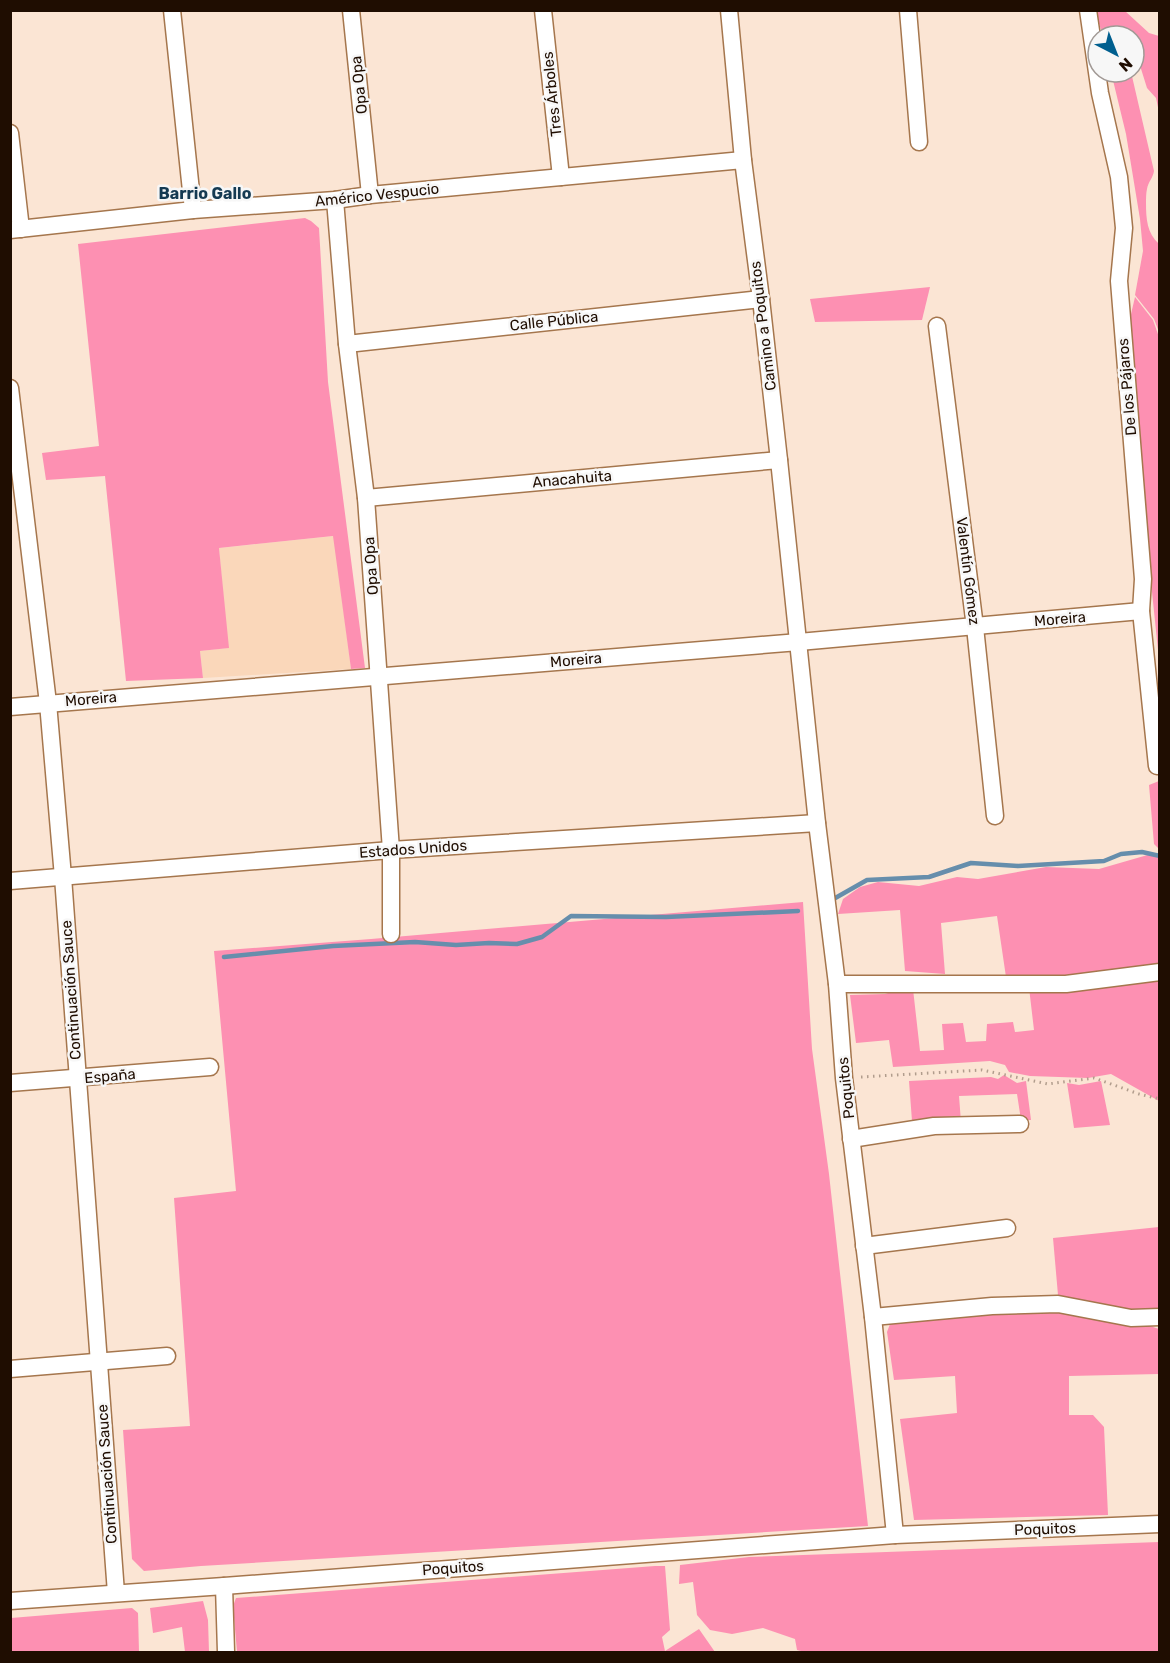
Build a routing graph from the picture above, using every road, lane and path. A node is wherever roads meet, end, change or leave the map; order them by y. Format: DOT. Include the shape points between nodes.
graph roads {
  1 [pos="172,10"];
  2 [pos="351,10"];
  3 [pos="543,10"];
  4 [pos="729,10"];
  5 [pos="908,10"];
  6 [pos="1088,10"];
  7 [pos="10,133"];
  8 [pos="919,142"];
  9 [pos="743,160"];
  10 [pos="561,177"];
  11 [pos="370,195"];
  12 [pos="335,200"];
  13 [pos="193,210"];
  14 [pos="16,229"];
  15 [pos="761,299"];
  16 [pos="937,326"];
  17 [pos="347,344"];
  18 [pos="10,388"];
  19 [pos="779,459"];
  20 [pos="366,498"];
  21 [pos="1141,611"];
  22 [pos="975,627"];
  23 [pos="799,642"];
  24 [pos="378,675"];
  25 [pos="48,703"];
  26 [pos="10,706"];
  27 [pos="1157,766"];
  28 [pos="995,816"];
  29 [pos="816,823"];
  30 [pos="391,850"];
  31 [pos="63,877"];
  32 [pos="10,881"];
  33 [pos="391,934"];
  34 [pos="1160,972"];
  35 [pos="837,984"];
  36 [pos="210,1067"];
  37 [pos="77,1078"];
  38 [pos="844,1078"];
  39 [pos="10,1083"];
  40 [pos="1160,1099"];
  41 [pos="1020,1124"];
  42 [pos="851,1139"];
  43 [pos="1007,1228"];
  44 [pos="864,1246"];
  45 [pos="873,1317"];
  46 [pos="1160,1317"];
  47 [pos="167,1356"];
  48 [pos="98,1362"];
  49 [pos="10,1369"];
  50 [pos="1160,1524"];
  51 [pos="895,1535"];
  52 [pos="224,1586"];
  53 [pos="116,1593"];
  54 [pos="10,1601"];
  55 [pos="226,1653"];
  1 -- 13 [label="street"];
  2 -- 11 [label="street, Opa Opa"];
  3 -- 10 [label="street, Tres Árboles"];
  4 -- 9 [label="street, Camino a Poquitos"];
  5 -- 8 [label="street"];
  6 -- 21 [label="street, De los Pájaros" via="1125,228 1119,281 1143,579"];
  7 -- 14 [label="street"];
  9 -- 10 [label="street, Américo Vespucio"];
  9 -- 15 [label="street, Camino a Poquitos"];
  10 -- 11 [label="street, Américo Vespucio"];
  11 -- 12 [label="street, Américo Vespucio"];
  12 -- 13 [label="street, Américo Vespucio"];
  12 -- 17 [label="street, Opa Opa"];
  13 -- 14 [label="street, Américo Vespucio"];
  15 -- 17 [label="street, Calle Pública"];
  15 -- 19 [label="street, Camino a Poquitos"];
  16 -- 22 [label="street, Valentín Gómez"];
  17 -- 20 [label="street, Opa Opa"];
  18 -- 25 [label="street, Continuación Sauce"];
  19 -- 20 [label="street, Anacahuita"];
  19 -- 23 [label="street, Camino a Poquitos"];
  20 -- 24 [label="street, Opa Opa"];
  21 -- 22 [label="street, Moreira"];
  21 -- 27 [label="street, De los Pájaros"];
  22 -- 23 [label="street, Moreira"];
  22 -- 28 [label="street, Valentín Gómez"];
  23 -- 24 [label="street, Moreira"];
  23 -- 29 [label="street, Poquitos"];
  24 -- 25 [label="street, Moreira"];
  24 -- 30 [label="street, Opa Opa"];
  25 -- 26 [label="street, Moreira"];
  25 -- 31 [label="street, Continuación Sauce"];
  29 -- 30 [label="street, Estados Unidos"];
  29 -- 35 [label="street, Poquitos"];
  30 -- 31 [label="street, Estados Unidos"];
  30 -- 33 [label="street, Opa Opa"];
  31 -- 32 [label="street, Estados Unidos"];
  31 -- 37 [label="street, Continuación Sauce"];
  34 -- 35 [label="street" via="1066,984"];
  35 -- 38 [label="street, Poquitos"];
  36 -- 37 [label="street, España"];
  37 -- 39 [label="street, España"];
  37 -- 48 [label="street, Continuación Sauce"];
  38 -- 40 [label="path" via="982,1070 1048,1084 1094,1078"];
  38 -- 42 [label="street, Poquitos"];
  41 -- 42 [label="street" via="934,1126"];
  42 -- 44 [label="street, Poquitos"];
  43 -- 44 [label="street"];
  44 -- 45 [label="street, Poquitos"];
  45 -- 46 [label="street" via="1058,1304 1131,1318"];
  45 -- 51 [label="street, Poquitos"];
  47 -- 48 [label="street"];
  48 -- 49 [label="street"];
  48 -- 53 [label="street, Continuación Sauce"];
  50 -- 51 [label="street, Poquitos"];
  51 -- 52 [label="street, Poquitos"];
  52 -- 53 [label="street, Poquitos"];
  52 -- 55 [label="street"];
  53 -- 54 [label="street, Poquitos"];
}
